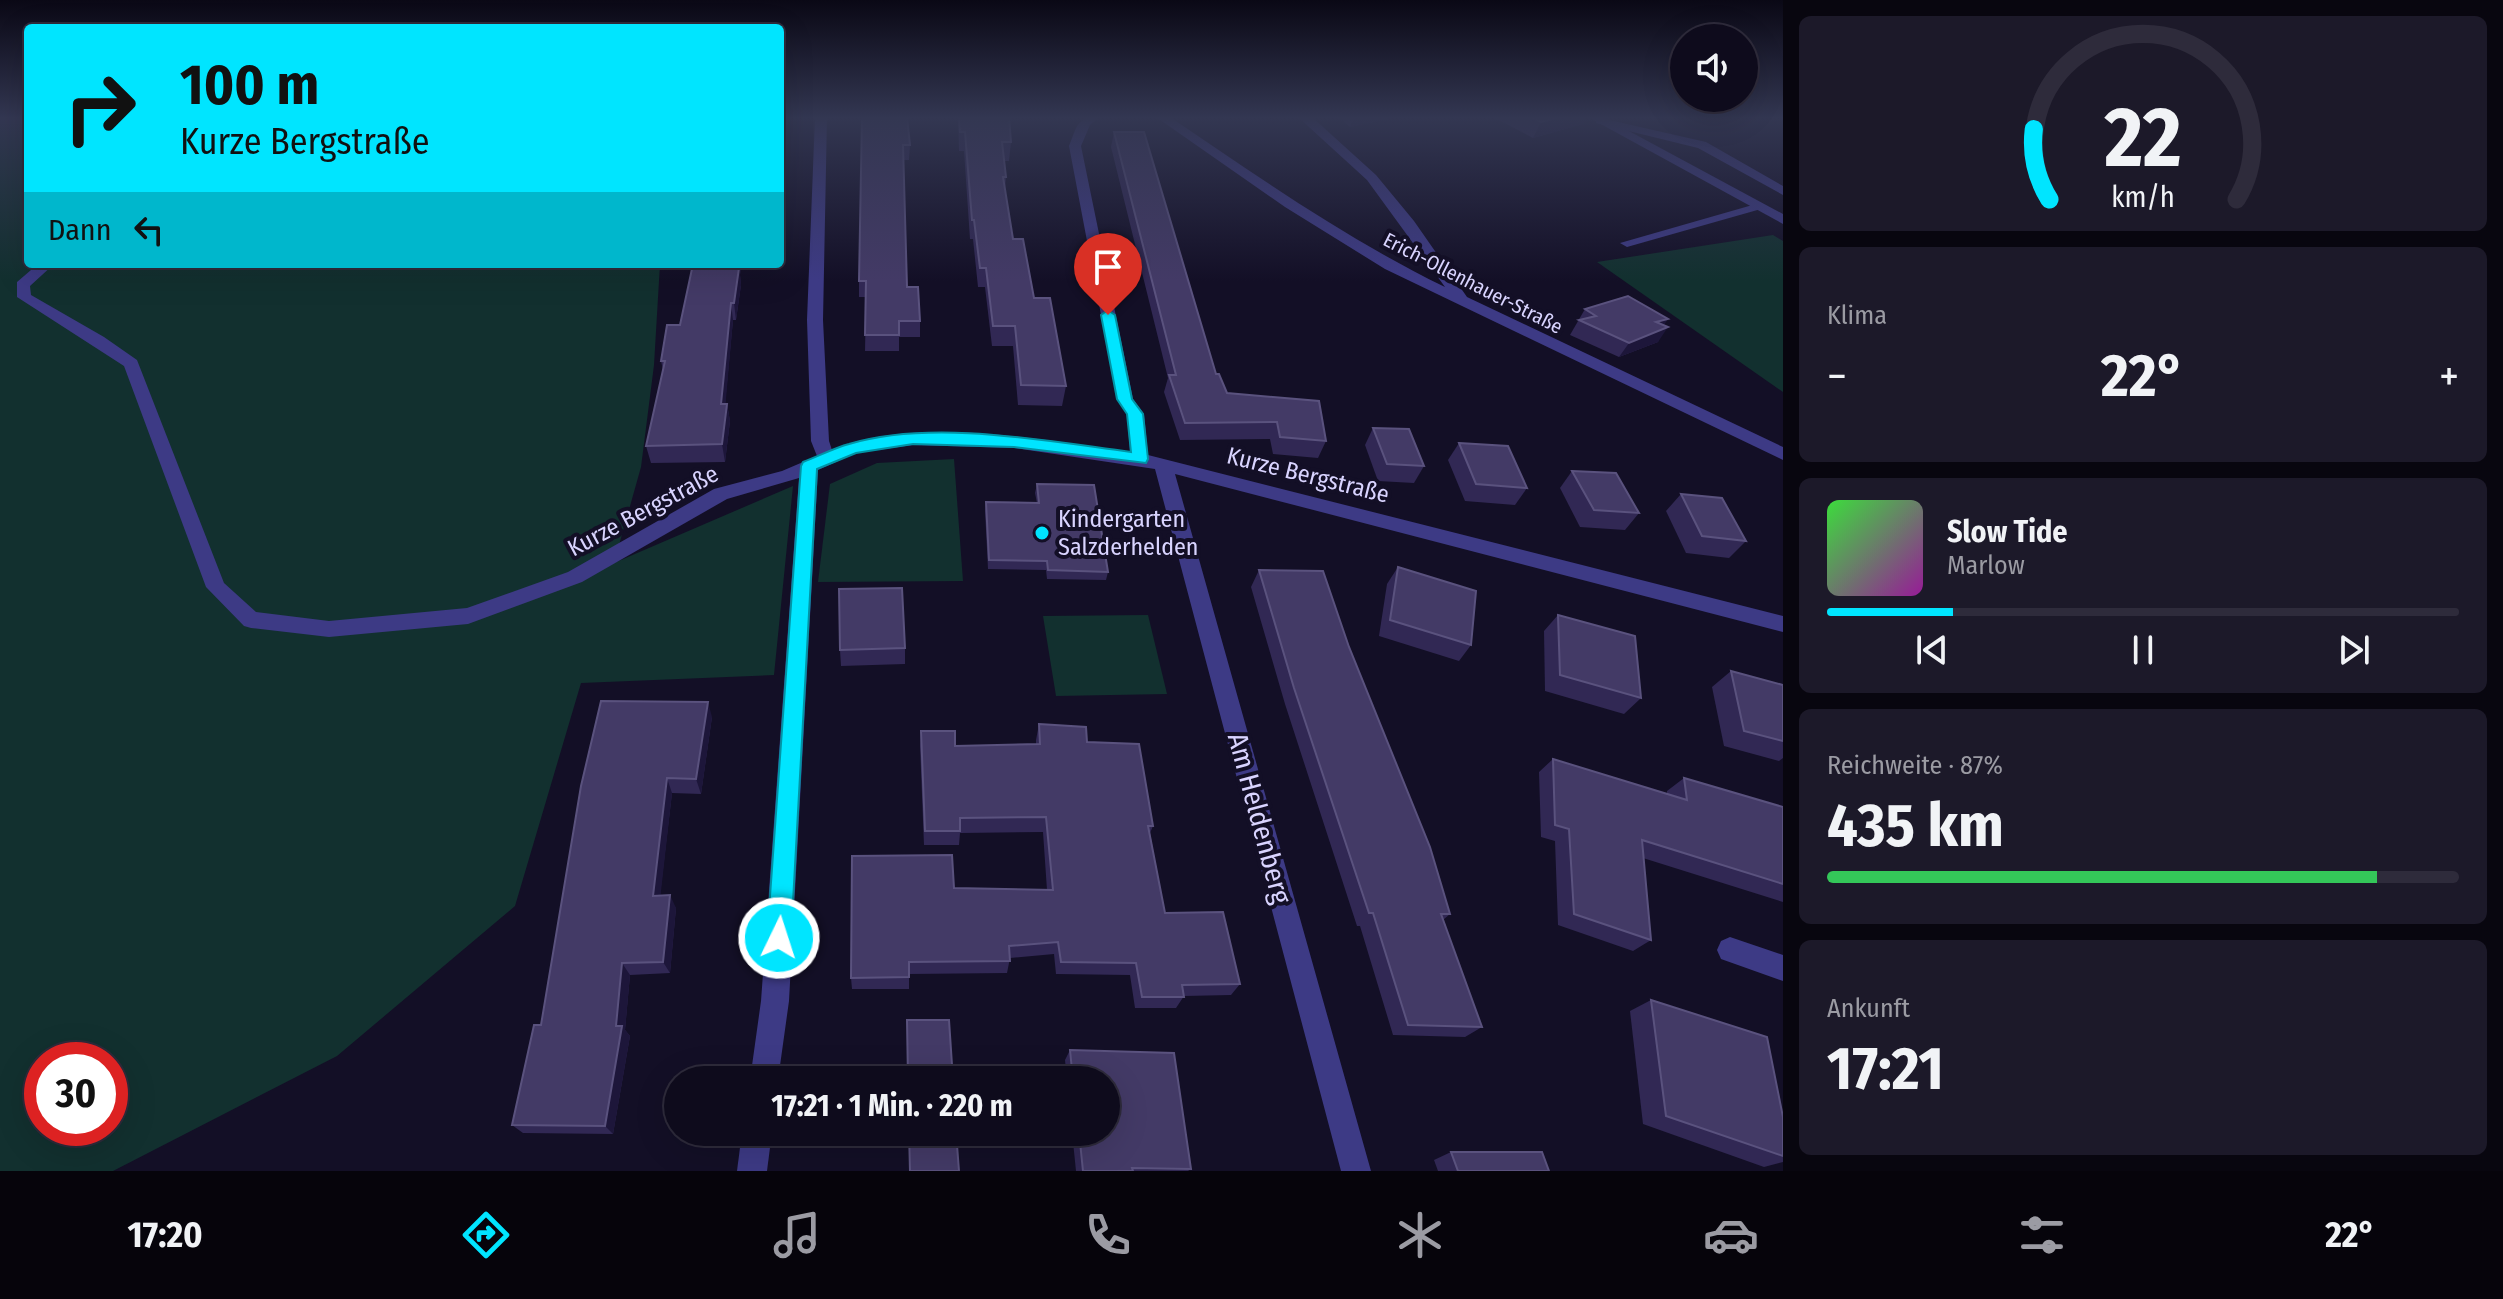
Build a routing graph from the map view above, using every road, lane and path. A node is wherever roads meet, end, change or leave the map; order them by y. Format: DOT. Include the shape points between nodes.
graph roads {
  1 [pos="819,172"];
  2 [pos="1080,172"];
  3 [pos="1242,172"];
  4 [pos="1366,172"];
  5 [pos="1696,172"];
  6 [pos="1749,172"];
  7 [pos="1783,191"];
  8 [pos="1761,207"];
  9 [pos="1783,220"];
  10 [pos="1627,243"];
  11 [pos="42,268"];
  12 [pos="1463,302"];
  13 [pos="1783,454"];
  14 [pos="818,462"];
  15 [pos="1152,462"];
  16 [pos="1783,624"];
  17 [pos="1730,950"];
  18 [pos="1783,968"];
  19 [pos="766,1066"];
  20 [pos="755,1146"];
  21 [pos="752,1171"];
  22 [pos="1356,1171"];
  1 -- 14 [label="street"];
  2 -- 15 [label="street, Am Heldenberg" via="1125,399"];
  3 -- 12 [label="street, Erich-Ollenhauer-Straße" via="1378,258"];
  4 -- 12 [label="street" via="1391,197"];
  5 -- 8 [label="street"];
  6 -- 7 [label="street"];
  8 -- 9 [label="street"];
  8 -- 10 [label="street"];
  11 -- 14 [label="street, Kurze Bergstraße" via="22,285 24,297 131,364 216,587 251,620 329,629 468,616 575,577 721,494"];
  12 -- 13 [label="street, Erich-Ollenhauer-Straße"];
  14 -- 15 [label="street, Kurze Bergstraße" via="853,448 913,439 1014,442"];
  14 -- 19 [label="street"];
  15 -- 16 [label="street, Kurze Bergstraße"];
  15 -- 22 [label="street, Am Heldenberg"];
  17 -- 18 [label="street"];
  20 -- 21 [label="street"];
}
